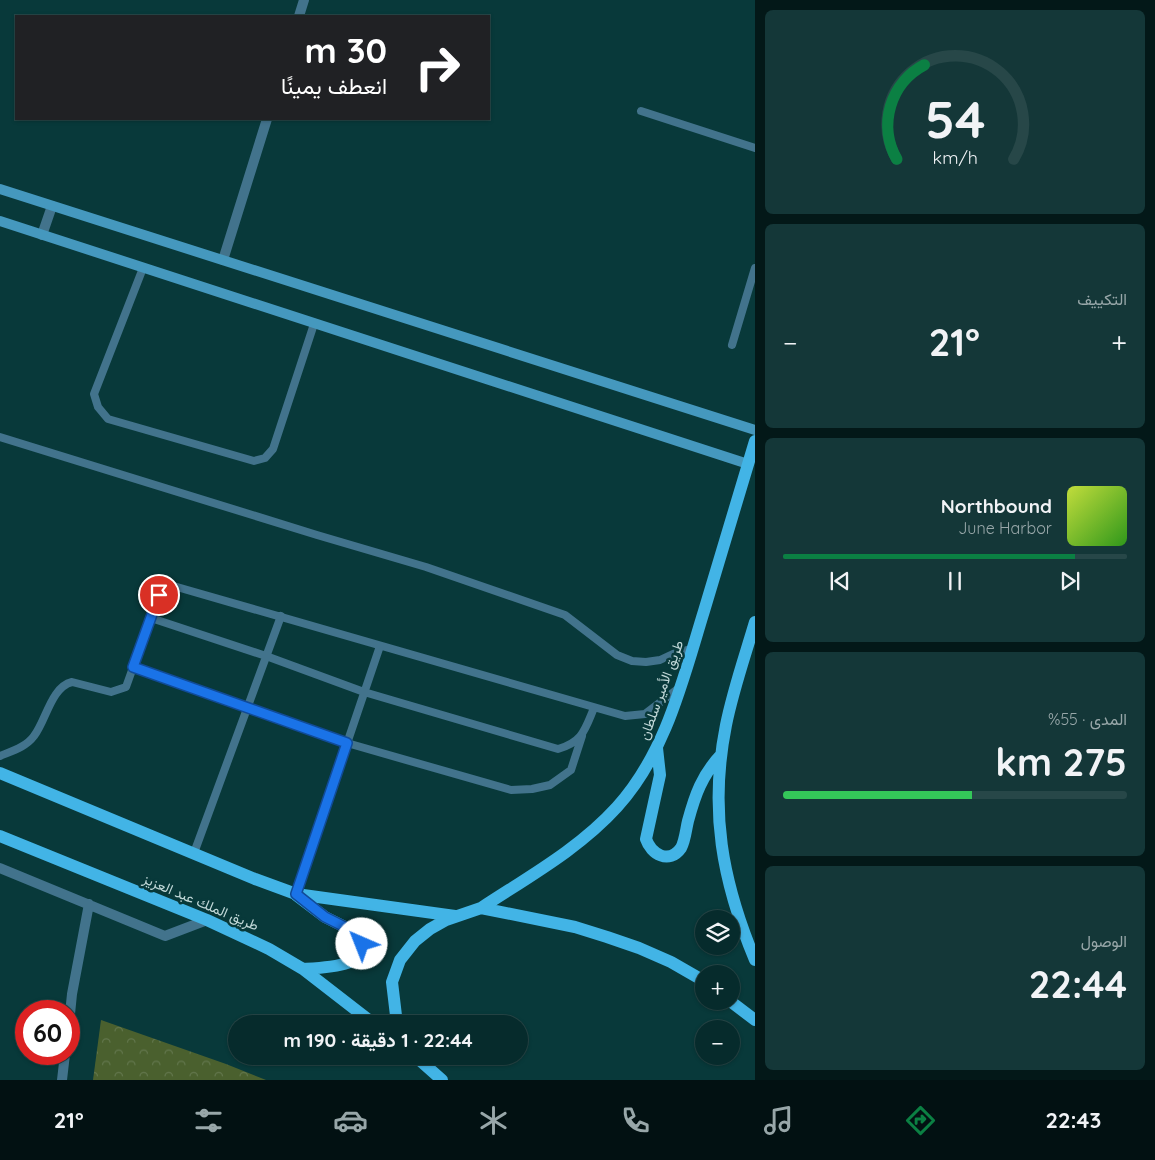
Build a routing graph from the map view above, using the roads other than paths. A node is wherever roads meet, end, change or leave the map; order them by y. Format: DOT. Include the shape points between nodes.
graph roads {
  1 [pos="304,0"];
  2 [pos="299,15"];
  3 [pos="641,111"];
  4 [pos="267,120"];
  5 [pos="755,148"];
  6 [pos="0,189"];
  7 [pos="52,206"];
  8 [pos="0,221"];
  9 [pos="42,235"];
  10 [pos="222,260"];
  11 [pos="144,268"];
  12 [pos="755,268"];
  13 [pos="314,324"];
  14 [pos="732,345"];
  15 [pos="755,430"];
  16 [pos="0,437"];
  17 [pos="755,441"];
  18 [pos="748,464"];
  19 [pos="281,616"];
  20 [pos="151,618"];
  21 [pos="755,622"];
  22 [pos="380,646"];
  23 [pos="692,649"];
  24 [pos="266,656"];
  25 [pos="133,667"];
  26 [pos="681,687"];
  27 [pos="364,692"];
  28 [pos="248,707"];
  29 [pos="594,708"];
  30 [pos="582,736"];
  31 [pos="347,743"];
  32 [pos="657,748"];
  33 [pos="0,756"];
  34 [pos="721,756"];
  35 [pos="0,774"];
  36 [pos="0,836"];
  37 [pos="194,853"];
  38 [pos="0,868"];
  39 [pos="296,894"];
  40 [pos="89,904"];
  41 [pos="481,908"];
  42 [pos="455,916"];
  43 [pos="207,920"];
  44 [pos="755,960"];
  45 [pos="302,969"];
  46 [pos="695,976"];
  47 [pos="73,1000"];
  48 [pos="740,1009"];
  49 [pos="362,1015"];
  50 [pos="396,1015"];
  51 [pos="755,1020"];
  52 [pos="64,1065"];
  53 [pos="424,1065"];
  54 [pos="62,1080"];
  55 [pos="442,1080"];
  1 -- 2 [label="street"];
  3 -- 5 [label="lane"];
  4 -- 10 [label="street"];
  6 -- 7 [label="street"];
  7 -- 9 [label="street"];
  7 -- 10 [label="street"];
  8 -- 9 [label="street"];
  9 -- 11 [label="street"];
  10 -- 15 [label="street"];
  11 -- 13 [label="street"];
  11 -- 13 [label="lane" via="94,394 98,407 108,419 254,461 265,458 273,449"];
  12 -- 14 [label="lane"];
  13 -- 18 [label="street"];
  16 -- 23 [label="lane" via="426,567 565,615 617,655 632,662 660,660"];
  17 -- 18 [label="main road, طريق الأمير سلطان"];
  18 -- 23 [label="main road, طريق الأمير سلطان"];
  19 -- 20 [label="lane" via="170,584 159,595"];
  19 -- 22 [label="lane"];
  19 -- 24 [label="lane"];
  20 -- 24 [label="lane"];
  20 -- 25 [label="lane"];
  21 -- 34 [label="main road" via="734,694"];
  22 -- 27 [label="lane"];
  22 -- 29 [label="lane"];
  23 -- 26 [label="main road, طريق الأمير سلطان"];
  24 -- 27 [label="lane"];
  24 -- 28 [label="lane"];
  25 -- 28 [label="lane"];
  25 -- 33 [label="lane" via="126,687 111,692 67,683 56,695 34,736 18,749"];
  26 -- 29 [label="lane" via="645,714 625,716"];
  26 -- 32 [label="main road, طريق الأمير سلطان"];
  27 -- 30 [label="lane" via="558,749 569,746"];
  27 -- 31 [label="lane"];
  28 -- 31 [label="lane"];
  28 -- 37 [label="lane"];
  29 -- 30 [label="lane"];
  30 -- 31 [label="lane" via="571,770 550,785 511,790"];
  31 -- 39 [label="lane"];
  32 -- 34 [label="main road" via="660,775 646,838 649,848 666,856 675,854 682,846 698,786"];
  32 -- 41 [label="main road, طريق الأمير سلطان" via="618,806 593,831"];
  34 -- 44 [label="main road" via="720,836 737,915"];
  35 -- 37 [label="main road"];
  36 -- 43 [label="main road, طريق الملك عبد العزيز"];
  37 -- 39 [label="main road"];
  38 -- 40 [label="street"];
  39 -- 42 [label="main road"];
  39 -- 45 [label="main road" via="325,917 359,934 362,944 361,953 354,961"];
  40 -- 43 [label="street" via="165,936"];
  40 -- 47 [label="street"];
  41 -- 42 [label="main road"];
  41 -- 46 [label="main road" via="575,927 607,937 671,962"];
  42 -- 50 [label="main road" via="414,941 400,960 392,982"];
  43 -- 45 [label="main road, طريق الملك عبد العزيز" via="269,949"];
  45 -- 49 [label="main road, طريق الملك عبد العزيز"];
  48 -- 51 [label="main road"];
  52 -- 54 [label="street"];
  53 -- 55 [label="main road"];
}
